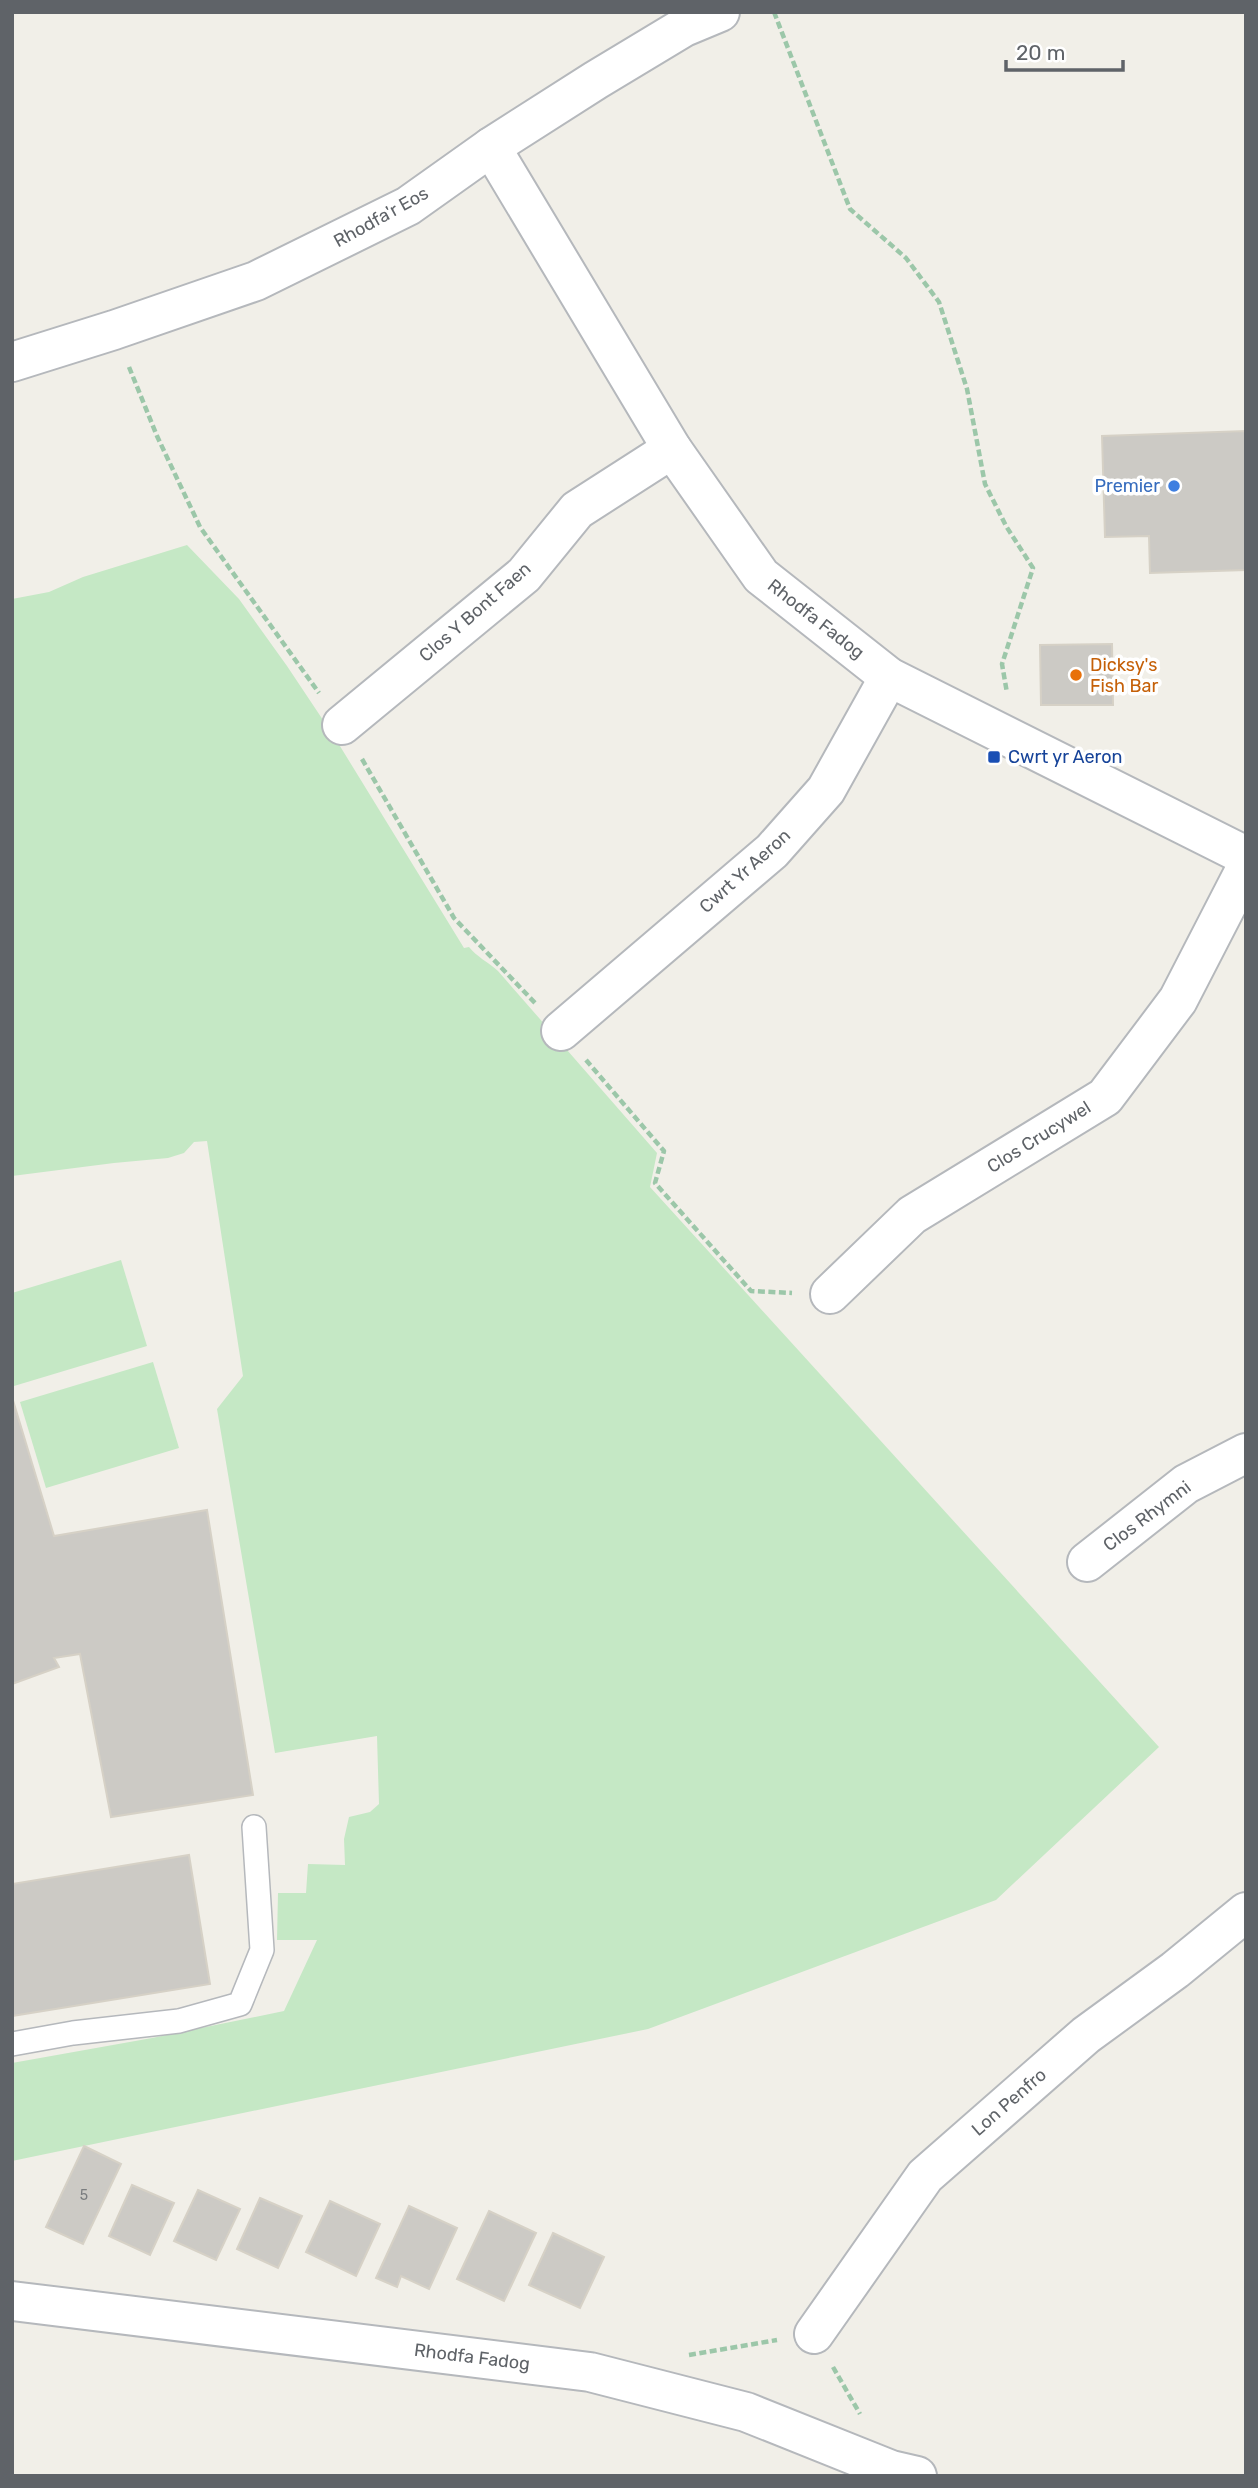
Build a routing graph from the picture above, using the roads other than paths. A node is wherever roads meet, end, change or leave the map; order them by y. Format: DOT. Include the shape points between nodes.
graph roads {
  1 [pos="720,12"];
  2 [pos="491,147"];
  3 [pos="12,362"];
  4 [pos="672,449"];
  5 [pos="889,677"];
  6 [pos="342,725"];
  7 [pos="1246,856"];
  8 [pos="1246,868"];
  9 [pos="561,1031"];
  10 [pos="830,1294"];
  11 [pos="1246,1453"];
  12 [pos="1087,1562"];
  13 [pos="254,1827"];
  14 [pos="1246,1912"];
  15 [pos="12,2044"];
  16 [pos="12,2301"];
  17 [pos="814,2334"];
  18 [pos="904,2473"];
  1 -- 2 [label="street, Rhodfa'r Eos" via="684,27"];
  2 -- 3 [label="street, Rhodfa'r Eos" via="408,206 256,281"];
  2 -- 4 [label="street, Rhodfa Fadog"];
  4 -- 5 [label="street, Rhodfa Fadog" via="761,576"];
  4 -- 6 [label="street, Clos Y Bont Faen" via="577,510 524,575"];
  5 -- 7 [label="street, Rhodfa Fadog"];
  5 -- 9 [label="street, Cwrt Yr Aeron" via="826,790 772,851"];
  8 -- 10 [label="street, Clos Crucywel" via="1178,1000 1105,1097 912,1215"];
  11 -- 12 [label="street, Clos Rhymni" via="1186,1484"];
  13 -- 15 [label="lane" via="262,1950 240,2004 179,2021"];
  14 -- 17 [label="street, Lon Penfro" via="1086,2035 925,2176"];
  16 -- 18 [label="street, Rhodfa Fadog" via="590,2372 746,2412"];
}
